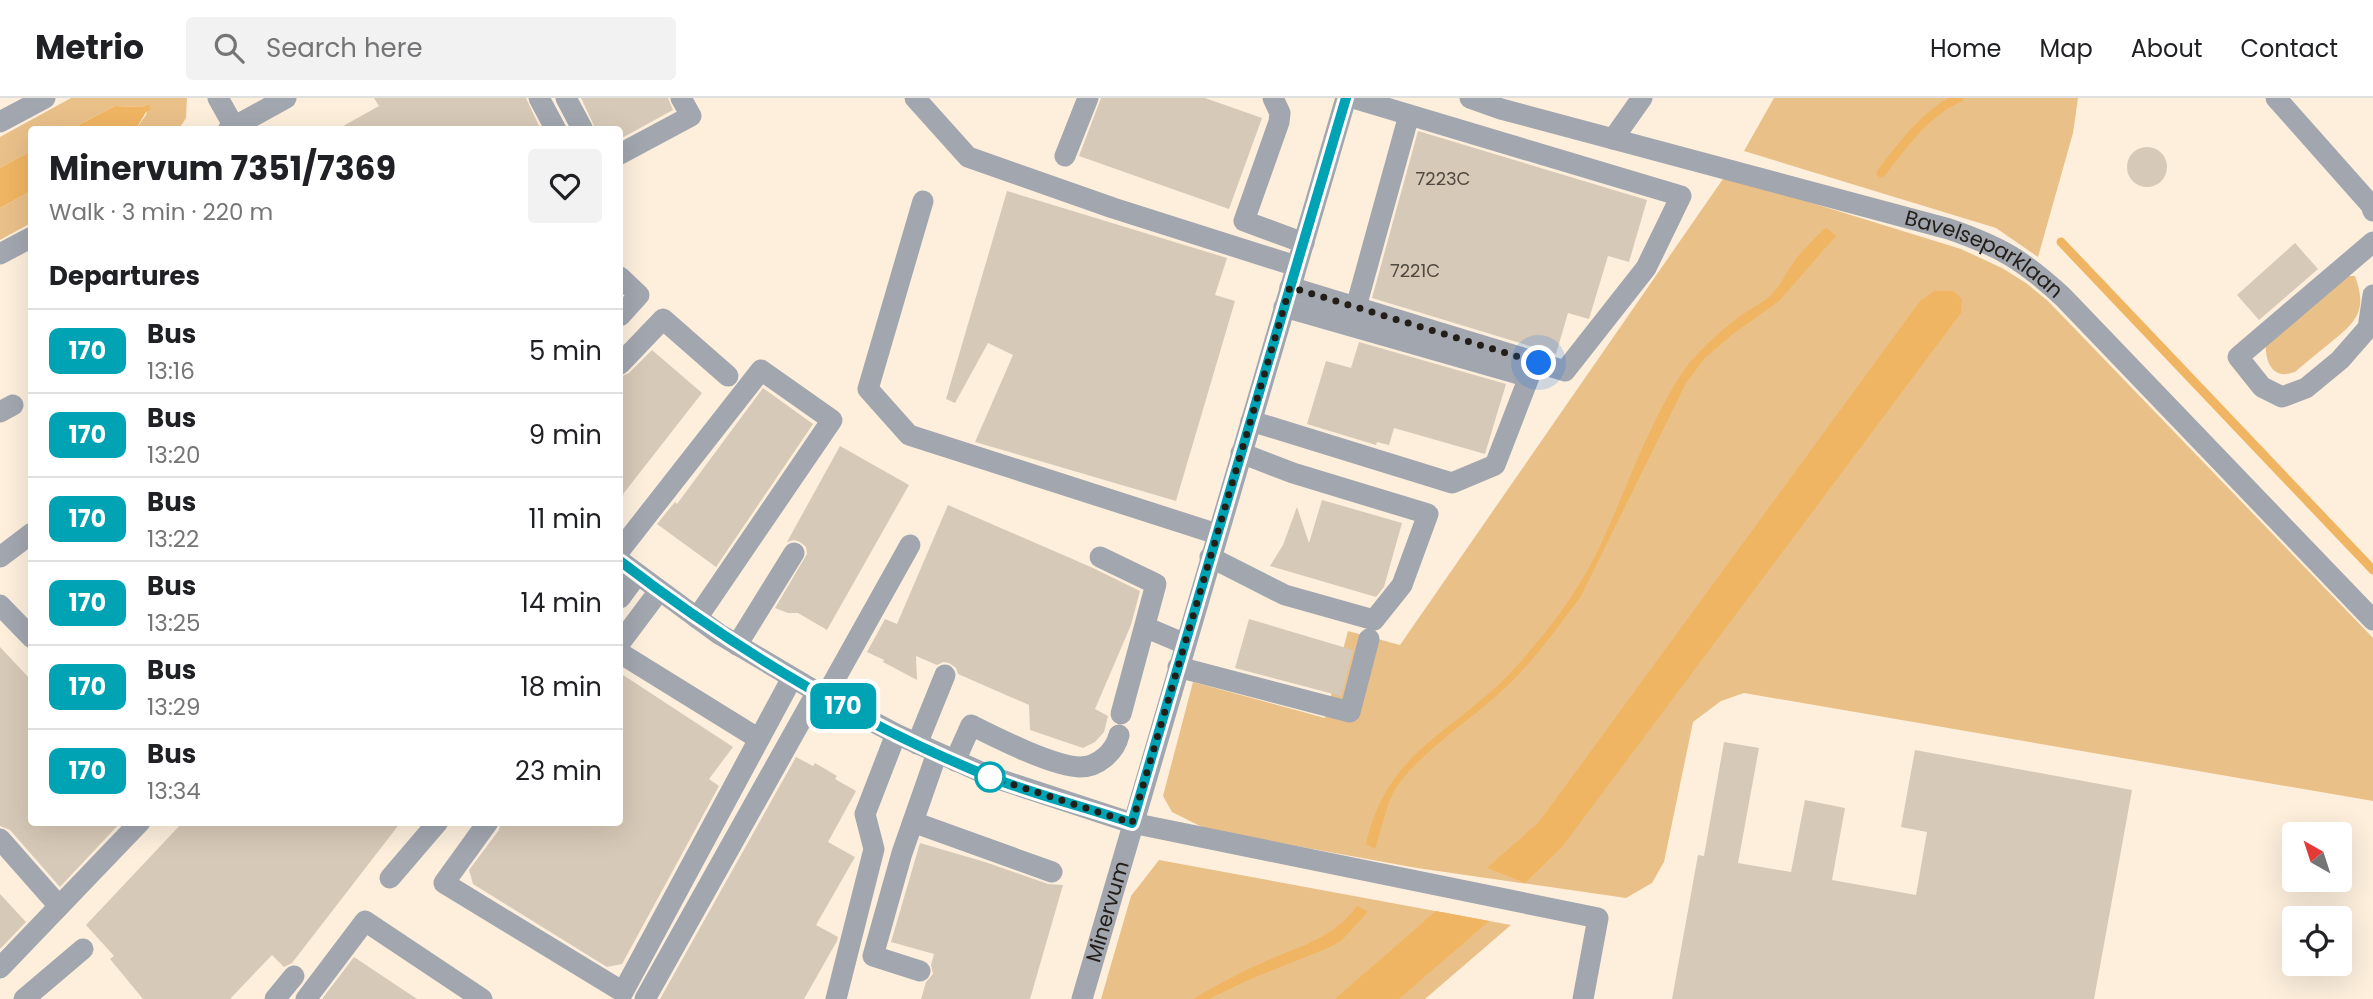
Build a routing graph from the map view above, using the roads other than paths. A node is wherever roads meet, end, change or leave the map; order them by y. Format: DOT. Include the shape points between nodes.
graph roads {
  1 [pos="45,98"];
  2 [pos="218,98"];
  3 [pos="286,98"];
  4 [pos="539,98"];
  5 [pos="566,98"];
  6 [pos="681,98"];
  7 [pos="915,98"];
  8 [pos="1087,98"];
  9 [pos="1273,98"];
  10 [pos="1346,98"];
  11 [pos="1353,98"];
  12 [pos="1471,98"];
  13 [pos="1642,98"];
  14 [pos="2276,98"];
  15 [pos="1409,115"];
  16 [pos="0,122"];
  17 [pos="231,126"];
  18 [pos="236,126"];
  19 [pos="554,126"];
  20 [pos="581,126"];
  21 [pos="1613,139"];
  22 [pos="623,152"];
  23 [pos="1065,156"];
  24 [pos="923,201"];
  25 [pos="2373,211"];
  26 [pos="28,239"];
  27 [pos="2373,242"];
  28 [pos="1304,243"];
  29 [pos="0,254"];
  30 [pos="623,279"];
  31 [pos="1290,287"];
  32 [pos="2373,295"];
  33 [pos="1356,307"];
  34 [pos="623,313"];
  35 [pos="623,361"];
  36 [pos="728,376"];
  37 [pos="1251,421"];
  38 [pos="1241,453"];
  39 [pos="1217,534"];
  40 [pos="28,536"];
  41 [pos="910,545"];
  42 [pos="623,546"];
  43 [pos="794,553"];
  44 [pos="0,557"];
  45 [pos="1100,557"];
  46 [pos="1210,557"];
  47 [pos="623,563"];
  48 [pos="637,575"];
  49 [pos="659,592"];
  50 [pos="623,594"];
  51 [pos="0,605"];
  52 [pos="697,618"];
  53 [pos="2373,620"];
  54 [pos="1145,627"];
  55 [pos="28,634"];
  56 [pos="623,639"];
  57 [pos="1369,639"];
  58 [pos="1185,643"];
  59 [pos="737,645"];
  60 [pos="623,655"];
  61 [pos="1178,667"];
  62 [pos="945,675"];
  63 [pos="792,678"];
  64 [pos="821,694"];
  65 [pos="896,734"];
  66 [pos="759,739"];
  67 [pos="917,744"];
  68 [pos="946,757"];
  69 [pos="913,822"];
  70 [pos="1132,823"];
  71 [pos="136,826"];
  72 [pos="435,826"];
  73 [pos="485,826"];
  74 [pos="0,839"];
  75 [pos="1052,872"];
  76 [pos="390,878"];
  77 [pos="59,906"];
  78 [pos="83,949"];
  79 [pos="0,968"];
  80 [pos="920,971"];
  81 [pos="294,976"];
  82 [pos="24,999"];
  83 [pos="275,999"];
  84 [pos="306,999"];
  85 [pos="482,999"];
  86 [pos="645,999"];
  87 [pos="836,999"];
  88 [pos="1082,999"];
  89 [pos="1583,999"];
  1 -- 16 [label="street"];
  2 -- 17 [label="street"];
  3 -- 18 [label="street"];
  4 -- 19 [label="street"];
  5 -- 20 [label="street"];
  6 -- 22 [label="street" via="691,116"];
  7 -- 31 [label="street" via="968,157 1113,208"];
  8 -- 23 [label="street"];
  9 -- 28 [label="street" via="1279,122 1244,221"];
  10 -- 28 [label="street, Minervum"];
  11 -- 15 [label="street"];
  12 -- 21 [label="street, Bavelseparklaan"];
  13 -- 21 [label="street"];
  14 -- 25 [label="street"];
  15 -- 33 [label="street"];
  15 -- 33 [label="street" via="1681,196 1646,268 1565,371"];
  21 -- 53 [label="street, Bavelseparklaan" via="1949,229 2017,258 2063,297"];
  24 -- 39 [label="street" via="868,389 909,435"];
  26 -- 29 [label="street"];
  27 -- 32 [label="street" via="2238,357 2262,387 2282,397 2306,388 2340,360 2368,328"];
  28 -- 31 [label="street, Minervum"];
  30 -- 34 [label="street" via="639,295"];
  31 -- 33 [label="street"];
  31 -- 37 [label="street, Minervum"];
  31 -- 37 [label="street" via="1529,377 1495,465 1452,483"];
  35 -- 36 [label="street" via="663,319"];
  37 -- 38 [label="street, Minervum"];
  38 -- 39 [label="street, Minervum"];
  38 -- 46 [label="street" via="1427,514 1402,585 1374,620 1285,595"];
  39 -- 46 [label="street, Minervum"];
  40 -- 44 [label="street"];
  41 -- 64 [label="street"];
  42 -- 52 [label="street" via="761,370 832,420"];
  43 -- 59 [label="street"];
  45 -- 54 [label="street" via="1156,584"];
  46 -- 58 [label="street, Minervum"];
  47 -- 48 [label="street"];
  48 -- 49 [label="street"];
  48 -- 50 [label="street"];
  49 -- 52 [label="street"];
  49 -- 56 [label="street"];
  51 -- 55 [label="street"];
  52 -- 59 [label="street"];
  54 -- 58 [label="street"];
  54 -- 68 [label="street" via="1118,743 1093,766 1077,767 971,725"];
  57 -- 61 [label="street" via="1350,712"];
  58 -- 61 [label="street, Minervum"];
  59 -- 63 [label="street"];
  60 -- 66 [label="street"];
  61 -- 70 [label="street, Minervum"];
  62 -- 67 [label="street"];
  63 -- 64 [label="street"];
  63 -- 66 [label="street"];
  64 -- 65 [label="street"];
  64 -- 86 [label="street"];
  65 -- 67 [label="street"];
  65 -- 87 [label="street" via="865,814 874,849"];
  66 -- 73 [label="street" via="623,992 444,883"];
  67 -- 68 [label="street"];
  68 -- 69 [label="street"];
  68 -- 70 [label="street"];
  69 -- 75 [label="street"];
  69 -- 80 [label="street" via="873,956"];
  70 -- 88 [label="street, Minervum"];
  70 -- 89 [label="street" via="1598,918"];
  71 -- 77 [label="street"];
  72 -- 76 [label="street"];
  74 -- 77 [label="street"];
  77 -- 79 [label="street"];
  78 -- 82 [label="street"];
  81 -- 83 [label="street"];
  84 -- 85 [label="street" via="365,921"];
}
